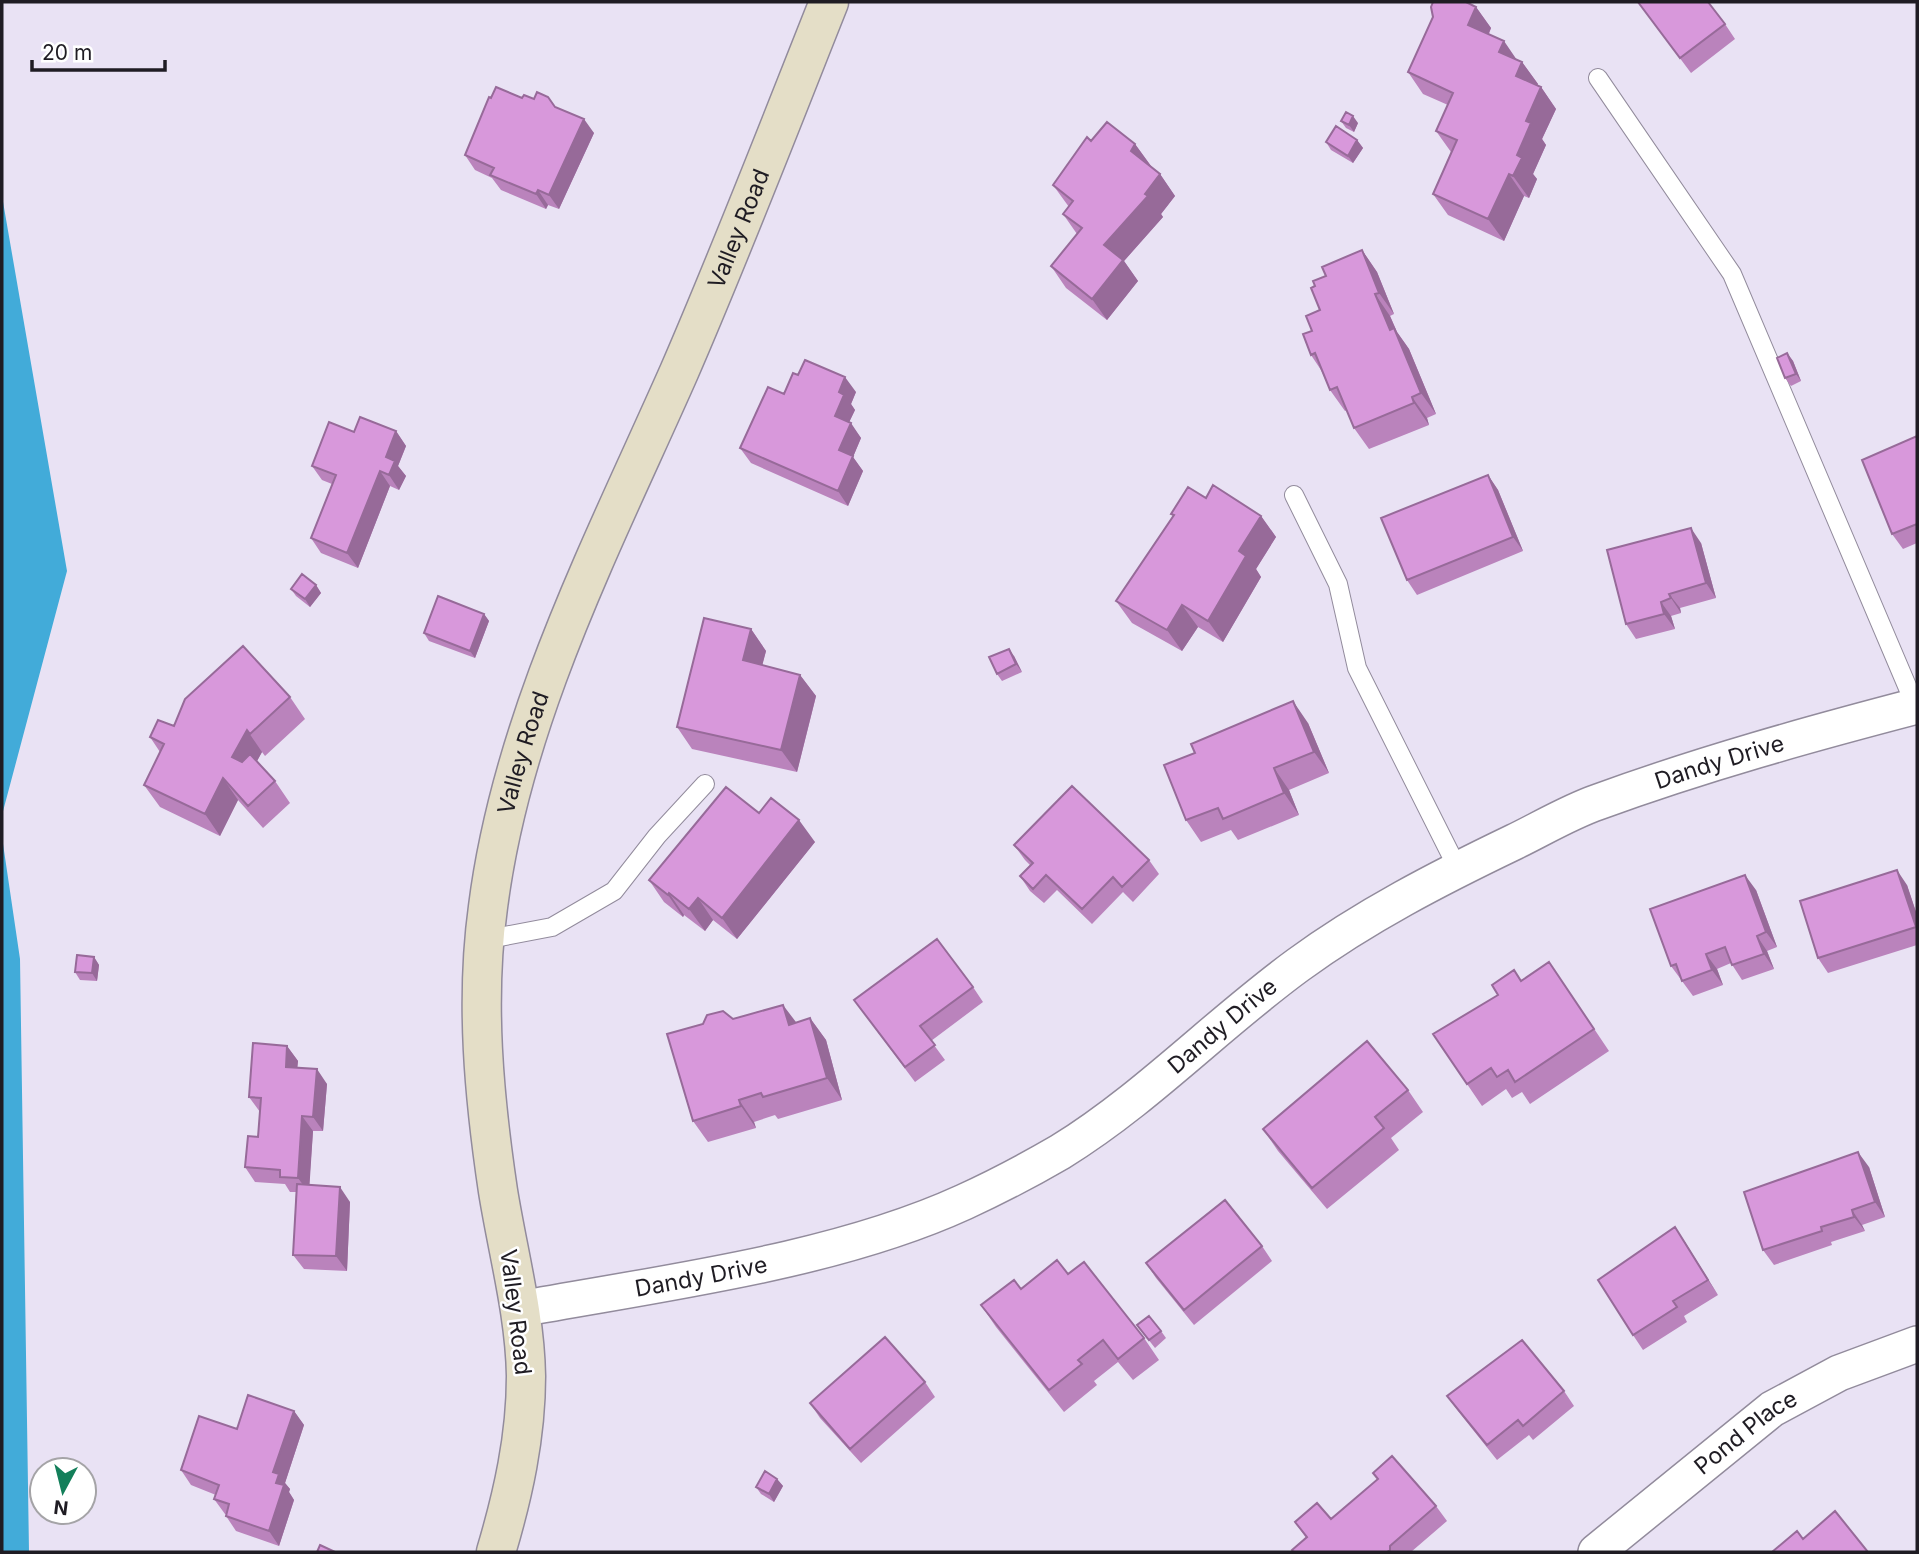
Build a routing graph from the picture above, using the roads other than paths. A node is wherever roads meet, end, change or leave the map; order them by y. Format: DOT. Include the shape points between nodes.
graph roads {
  1 [pos="829,2"];
  2 [pos="1598,78"];
  3 [pos="1294,495"];
  4 [pos="1917,706"];
  5 [pos="705,785"];
  6 [pos="1458,869"];
  7 [pos="484,940"];
  8 [pos="520,1309"];
  9 [pos="1917,1344"];
  10 [pos="496,1552"];
  11 [pos="1596,1552"];
  1 -- 7 [label="main road, Valley Road" via="710,299 585,583 535,712 506,808"];
  2 -- 4 [label="lane" via="1732,274"];
  3 -- 6 [label="lane" via="1338,584 1357,668"];
  4 -- 6 [label="street, Dandy Drive" via="1806,735 1594,803"];
  5 -- 7 [label="lane" via="614,891 552,927"];
  6 -- 8 [label="street, Dandy Drive" via="1392,904 1299,964 1062,1151 959,1204 811,1252"];
  7 -- 8 [label="main road, Valley Road" via="486,1090 498,1192"];
  8 -- 10 [label="main road, Valley Road" via="526,1371 521,1453"];
  9 -- 11 [label="street, Pond Place" via="1839,1373 1772,1409"];
}
